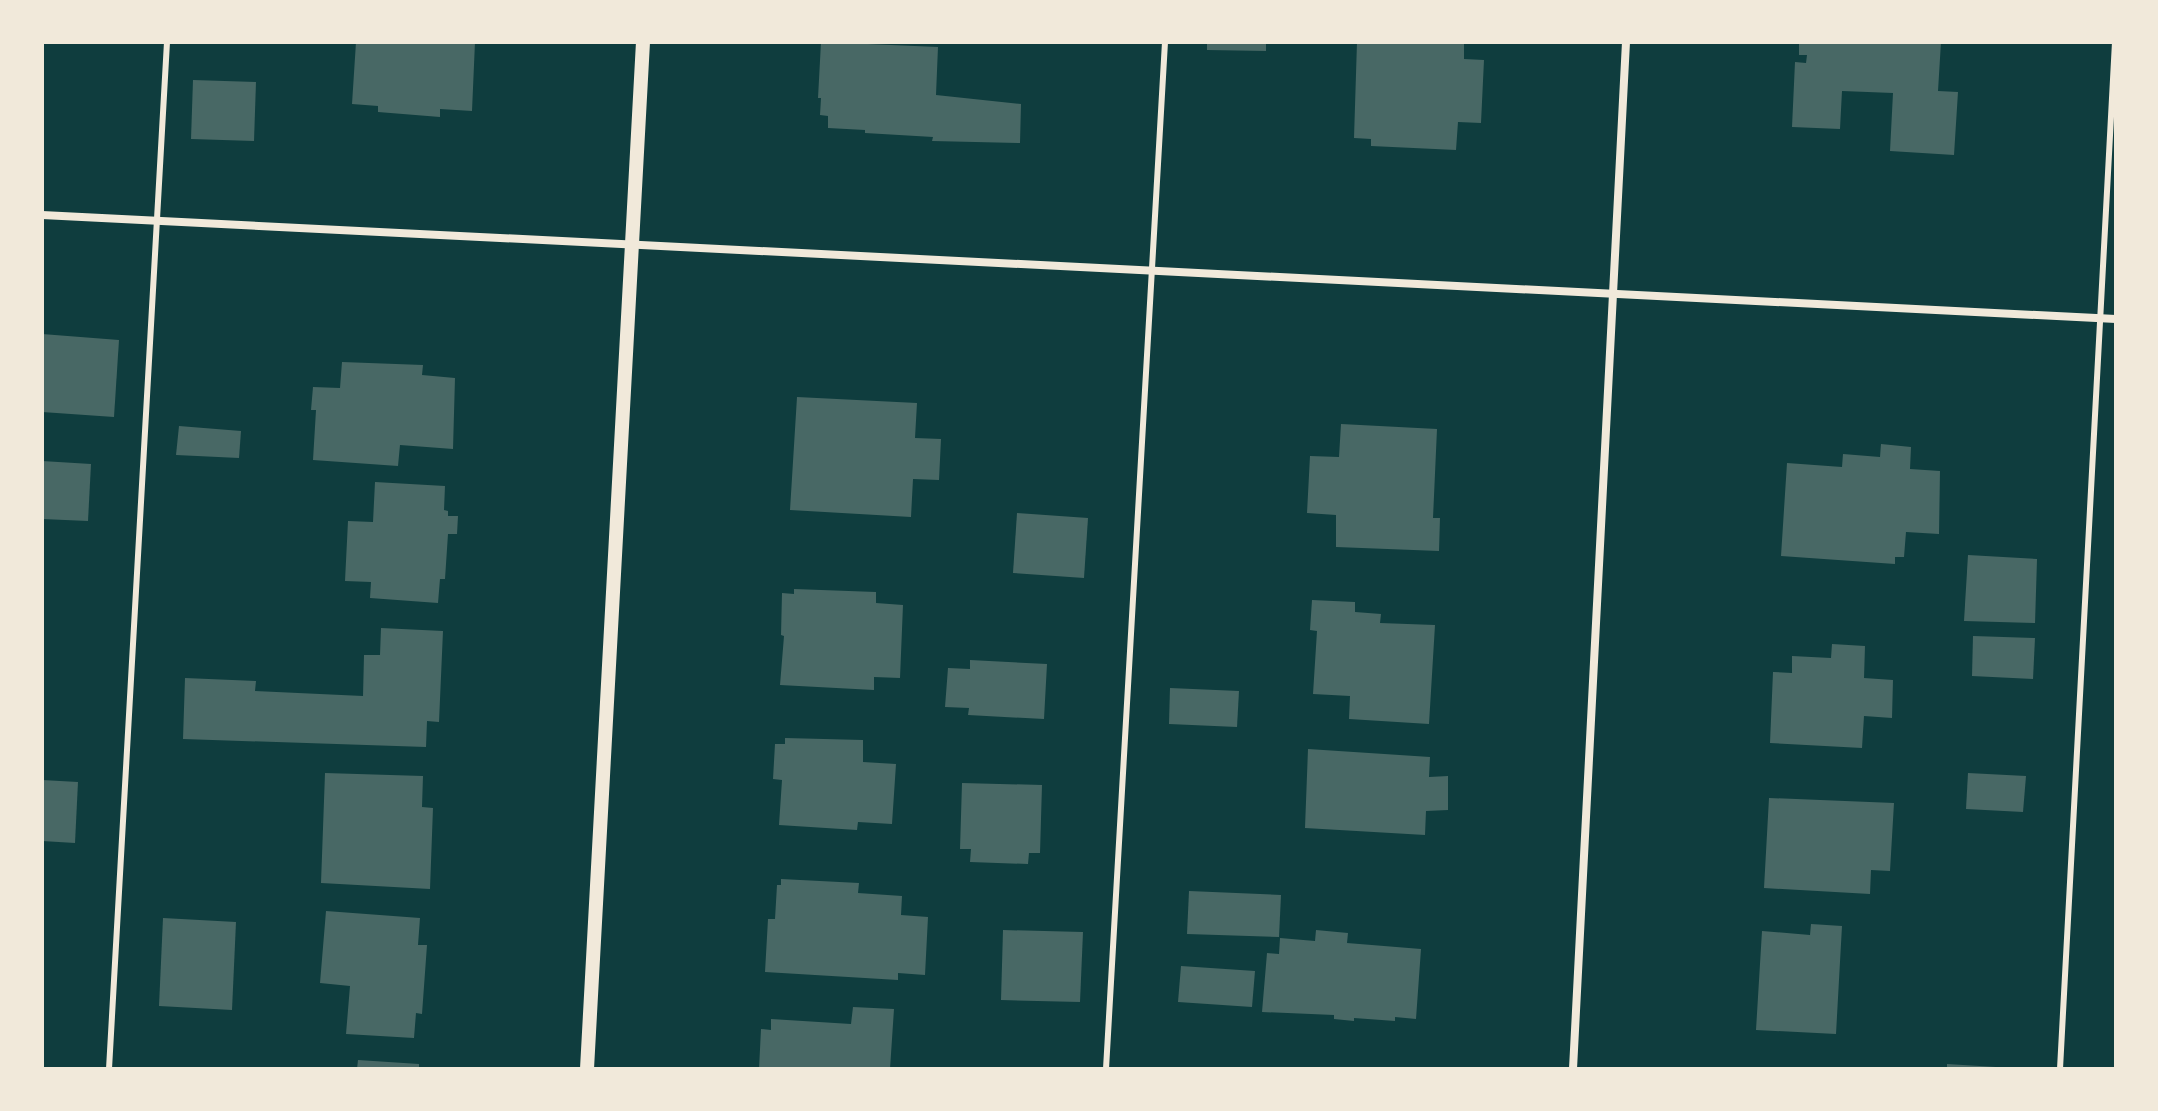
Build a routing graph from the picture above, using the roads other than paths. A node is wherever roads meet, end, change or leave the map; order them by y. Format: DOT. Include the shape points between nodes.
graph roads {
  1 [pos="167,42"];
  2 [pos="643,42"];
  3 [pos="1165,42"];
  4 [pos="1626,42"];
  5 [pos="2115,42"];
  6 [pos="42,215"];
  7 [pos="157,220"];
  8 [pos="632,243"];
  9 [pos="1152,272"];
  10 [pos="1611,295"];
  11 [pos="2101,318"];
  12 [pos="2116,319"];
  13 [pos="109,1069"];
  14 [pos="587,1069"];
  15 [pos="1106,1069"];
  16 [pos="1573,1069"];
  17 [pos="2060,1069"];
  1 -- 7 [label="lane"];
  2 -- 8 [label="street"];
  3 -- 9 [label="lane"];
  4 -- 10 [label="street"];
  5 -- 11 [label="lane"];
  6 -- 7 [label="street"];
  7 -- 8 [label="street"];
  7 -- 13 [label="lane"];
  8 -- 9 [label="street"];
  8 -- 14 [label="street"];
  9 -- 10 [label="street"];
  9 -- 15 [label="lane"];
  10 -- 11 [label="street"];
  10 -- 16 [label="street"];
  11 -- 12 [label="street"];
  11 -- 17 [label="lane"];
}
